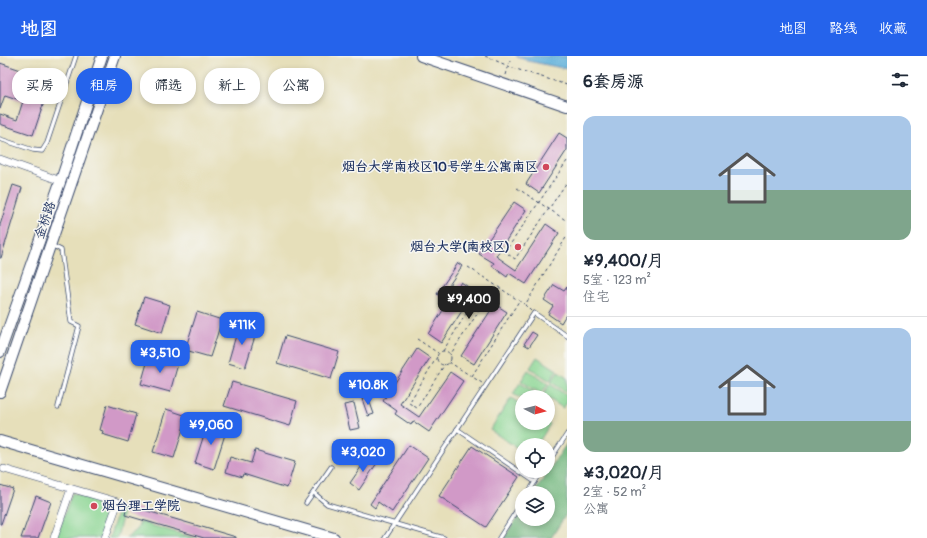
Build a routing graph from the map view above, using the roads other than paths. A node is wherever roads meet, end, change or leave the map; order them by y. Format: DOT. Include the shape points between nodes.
graph roads {
  1 [pos="76,56"];
  2 [pos="102,56"];
  3 [pos="115,56"];
  4 [pos="421,56"];
  5 [pos="567,106"];
  6 [pos="0,139"];
  7 [pos="0,159"];
  8 [pos="61,181"];
  9 [pos="50,244"];
  10 [pos="567,336"];
  11 [pos="0,352"];
  12 [pos="0,392"];
  13 [pos="58,407"];
  14 [pos="457,429"];
  15 [pos="567,434"];
  16 [pos="0,441"];
  17 [pos="555,452"];
  18 [pos="4,468"];
  19 [pos="331,468"];
  20 [pos="538,478"];
  21 [pos="535,482"];
  22 [pos="532,486"];
  23 [pos="71,489"];
  24 [pos="314,493"];
  25 [pos="306,503"];
  26 [pos="515,512"];
  27 [pos="394,524"];
  28 [pos="54,538"];
  29 [pos="105,538"];
  30 [pos="334,538"];
  31 [pos="385,538"];
  32 [pos="444,538"];
  33 [pos="498,538"];
  1 -- 6 [label="lane" via="47,143 42,151"];
  2 -- 8 [label="street, 金桥路"];
  3 -- 9 [label="street, 金桥路"];
  4 -- 5 [label="street"];
  7 -- 8 [label="street"];
  8 -- 11 [label="street, 金桥路"];
  9 -- 12 [label="street, 金桥路"];
  9 -- 13 [label="lane" via="61,250 70,322 79,326"];
  10 -- 14 [label="lane" via="534,313"];
  14 -- 21 [label="lane"];
  14 -- 27 [label="lane"];
  15 -- 17 [label="lane"];
  16 -- 30 [label="street"];
  18 -- 23 [label="street"];
  19 -- 24 [label="lane"];
  20 -- 21 [label="lane"];
  21 -- 22 [label="lane"];
  23 -- 28 [label="street"];
  23 -- 29 [label="street" via="118,502"];
  24 -- 25 [label="lane"];
  24 -- 27 [label="lane" via="327,504"];
  26 -- 33 [label="lane"];
  27 -- 31 [label="lane"];
  27 -- 32 [label="lane"];
}
